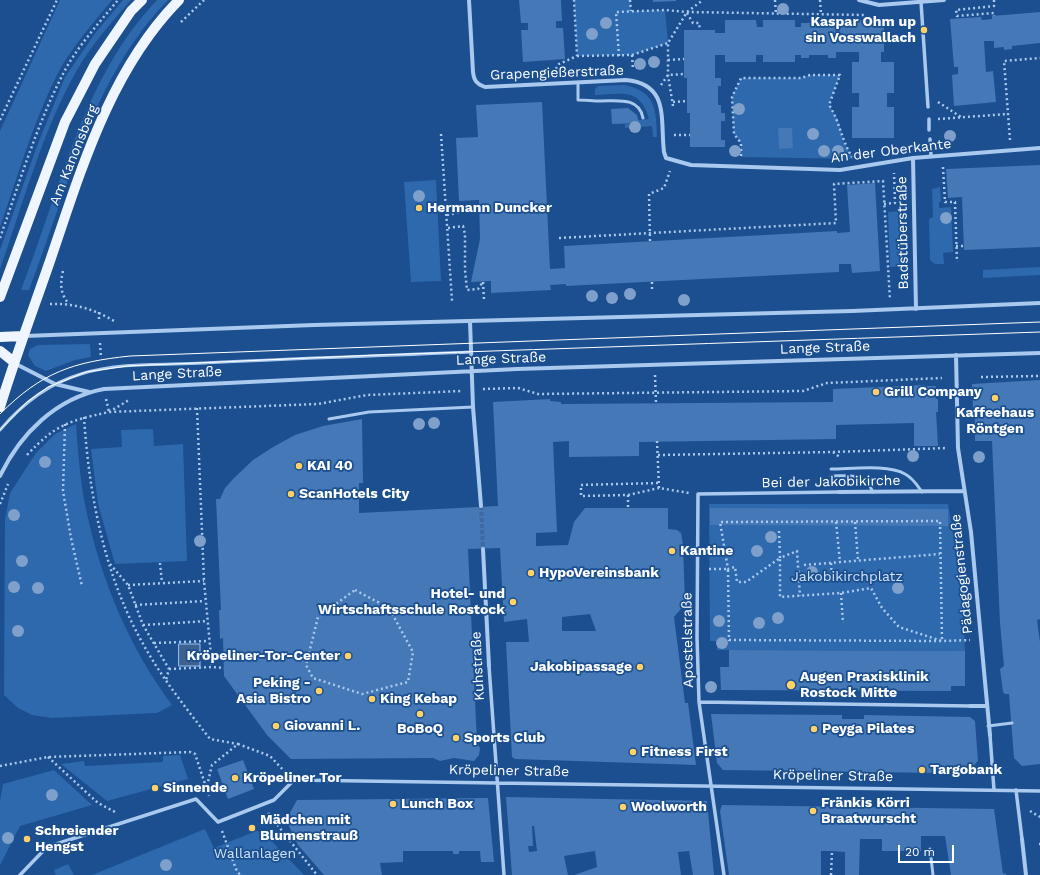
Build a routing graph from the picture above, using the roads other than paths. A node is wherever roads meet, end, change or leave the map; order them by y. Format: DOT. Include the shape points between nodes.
graph roads {
  1 [pos="142,0"];
  2 [pos="179,0"];
  3 [pos="469,0"];
  4 [pos="859,0"];
  5 [pos="944,0"];
  6 [pos="921,2"];
  7 [pos="578,83"];
  8 [pos="928,106"];
  9 [pos="643,118"];
  10 [pos="929,119"];
  11 [pos="930,130"];
  12 [pos="930,139"];
  13 [pos="1040,148"];
  14 [pos="932,156"];
  15 [pos="912,158"];
  16 [pos="674,161"];
  17 [pos="0,297"];
  18 [pos="1040,303"];
  19 [pos="916,308"];
  20 [pos="470,321"];
  21 [pos="23,336"];
  22 [pos="0,337"];
  23 [pos="0,350"];
  24 [pos="471,352"];
  25 [pos="1040,353"];
  26 [pos="956,355"];
  27 [pos="14,362"];
  28 [pos="472,371"];
  29 [pos="55,384"];
  30 [pos="90,392"];
  31 [pos="0,407"];
  32 [pos="473,407"];
  33 [pos="329,419"];
  34 [pos="0,430"];
  35 [pos="831,469"];
  36 [pos="0,476"];
  37 [pos="831,476"];
  38 [pos="964,491"];
  39 [pos="839,492"];
  40 [pos="874,492"];
  41 [pos="922,492"];
  42 [pos="698,494"];
  43 [pos="481,506"];
  44 [pos="483,549"];
  45 [pos="489,666"];
  46 [pos="700,702"];
  47 [pos="970,706"];
  48 [pos="986,706"];
  49 [pos="1012,723"];
  50 [pos="988,726"];
  51 [pos="990,735"];
  52 [pos="496,782"];
  53 [pos="710,785"];
  54 [pos="994,790"];
  55 [pos="1016,790"];
  56 [pos="1040,791"];
  57 [pos="1022,839"];
  58 [pos="930,849"];
  59 [pos="20,875"];
  60 [pos="504,875"];
  61 [pos="724,875"];
  62 [pos="934,875"];
  63 [pos="1026,875"];
  1 -- 17 [label="main road, Am Kanonsberg" via="95,64 64,122"];
  2 -- 21 [label="main road, Am Kanonsberg" via="148,36 108,107 68,208"];
  3 -- 7 [label="street, Grapengießerstraße" via="473,72 478,84 485,87"];
  4 -- 6 [label="street" via="879,5"];
  5 -- 6 [label="street"];
  6 -- 8 [label="street"];
  7 -- 9 [label="lane" via="578,100 625,101 635,105"];
  7 -- 16 [label="street, Grapengießerstraße" via="626,80 647,86 660,104 666,158"];
  10 -- 11 [label="street"];
  12 -- 14 [label="street"];
  13 -- 14 [label="street, An der Oberkante"];
  14 -- 15 [label="street, An der Oberkante"];
  15 -- 16 [label="street, An der Oberkante" via="840,170 691,164"];
  15 -- 19 [label="street, Badstüberstraße"];
  18 -- 19 [label="street"];
  19 -- 20 [label="street"];
  20 -- 21 [label="street"];
  20 -- 24 [label="street"];
  21 -- 22 [label="main road"];
  21 -- 27 [label="main road, Am Kanonsberg"];
  23 -- 27 [label="main road"];
  24 -- 28 [label="street"];
  24 -- 29 [label="lane" via="119,367 81,373"];
  25 -- 26 [label="street, Lange Straße"];
  26 -- 28 [label="street, Lange Straße"];
  26 -- 38 [label="street, Pädagogienstraße" via="958,448"];
  27 -- 29 [label="street"];
  27 -- 31 [label="main road, Am Kanonsberg"];
  28 -- 30 [label="street, Lange Straße" via="119,388"];
  28 -- 32 [label="street"];
  29 -- 30 [label="street"];
  29 -- 34 [label="lane" via="28,401"];
  30 -- 36 [label="street, Lange Straße" via="55,410 34,426 10,456"];
  32 -- 33 [label="lane" via="348,414"];
  32 -- 43 [label="street"];
  35 -- 41 [label="lane" via="892,469 905,473 914,480"];
  37 -- 40 [label="lane" via="862,478"];
  38 -- 41 [label="street, Bei der Jakobikirche"];
  38 -- 48 [label="street, Pädagogienstraße" via="971,532"];
  39 -- 40 [label="street, Bei der Jakobikirche"];
  39 -- 42 [label="street, Bei der Jakobikirche"];
  40 -- 41 [label="street, Bei der Jakobikirche"];
  42 -- 46 [label="street, Apostelstraße" via="697,637"];
  44 -- 45 [label="street, Kuhstraße"];
  45 -- 52 [label="street, Kuhstraße"];
  46 -- 47 [label="street"];
  46 -- 53 [label="street, Apostelstraße"];
  47 -- 48 [label="street"];
  48 -- 50 [label="street, Pädagogienstraße"];
  49 -- 50 [label="lane"];
  50 -- 51 [label="street, Pädagogienstraße"];
  51 -- 54 [label="street, Pädagogienstraße"];
  52 -- 53 [label="street, Kröpeliner Straße"];
  52 -- 59 [label="street, Kröpeliner Straße" via="294,780 274,800 218,822 196,799 47,847"];
  52 -- 60 [label="street, Kuhstraße"];
  53 -- 54 [label="street, Kröpeliner Straße"];
  53 -- 61 [label="street, Apostelstraße"];
  54 -- 55 [label="street, Kröpeliner Straße"];
  55 -- 56 [label="street, Kröpeliner Straße"];
  55 -- 57 [label="street"];
  57 -- 63 [label="street"];
  58 -- 62 [label="lane"];
}
